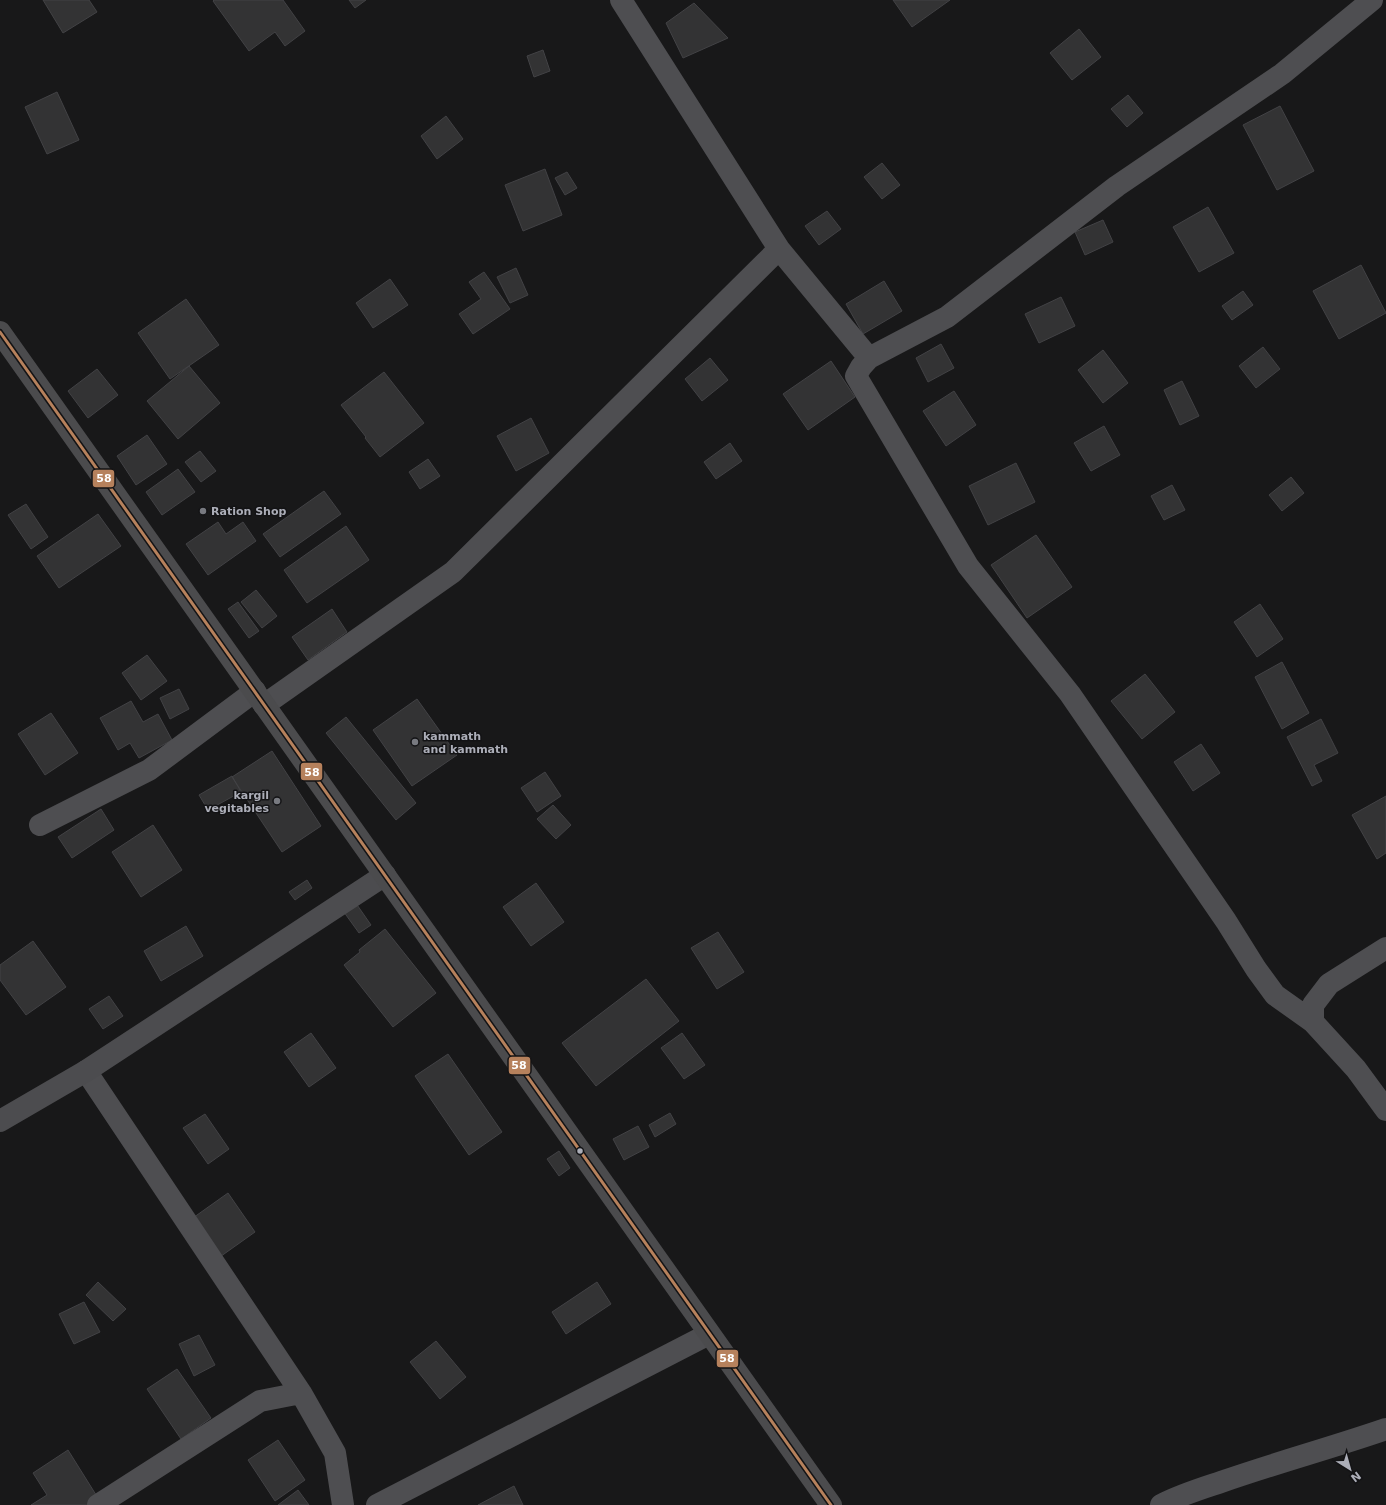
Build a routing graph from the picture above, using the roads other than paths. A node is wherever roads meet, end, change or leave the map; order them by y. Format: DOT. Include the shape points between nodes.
graph roads {
  1 [pos="621,0"];
  2 [pos="1372,0"];
  3 [pos="779,249"];
  4 [pos="0,332"];
  5 [pos="869,358"];
  6 [pos="260,698"];
  7 [pos="40,825"];
  8 [pos="386,875"];
  9 [pos="1386,948"];
  10 [pos="1313,1022"];
  11 [pos="86,1071"];
  12 [pos="1386,1110"];
  13 [pos="0,1121"];
  14 [pos="709,1334"];
  15 [pos="301,1393"];
  16 [pos="1386,1429"];
  17 [pos="98,1505"];
  18 [pos="343,1505"];
  19 [pos="377,1505"];
  20 [pos="831,1505"];
  21 [pos="1161,1505"];
  1 -- 3 [label="street"];
  2 -- 5 [label="street" via="1282,74 1117,186 947,317"];
  3 -- 5 [label="street"];
  3 -- 6 [label="street" via="453,572"];
  4 -- 6 [label="main road"];
  5 -- 10 [label="street" via="856,376 968,566 1070,694 1275,995"];
  6 -- 7 [label="street" via="149,770"];
  6 -- 8 [label="main road"];
  8 -- 11 [label="main road"];
  8 -- 14 [label="main road"];
  9 -- 10 [label="street" via="1330,984 1313,1005"];
  10 -- 12 [label="street" via="1356,1069"];
  11 -- 13 [label="main road"];
  11 -- 15 [label="street"];
  14 -- 19 [label="street"];
  14 -- 20 [label="main road"];
  15 -- 17 [label="street" via="260,1401"];
  15 -- 18 [label="street" via="335,1453"];
  16 -- 21 [label="street" via="1267,1466"];
}
